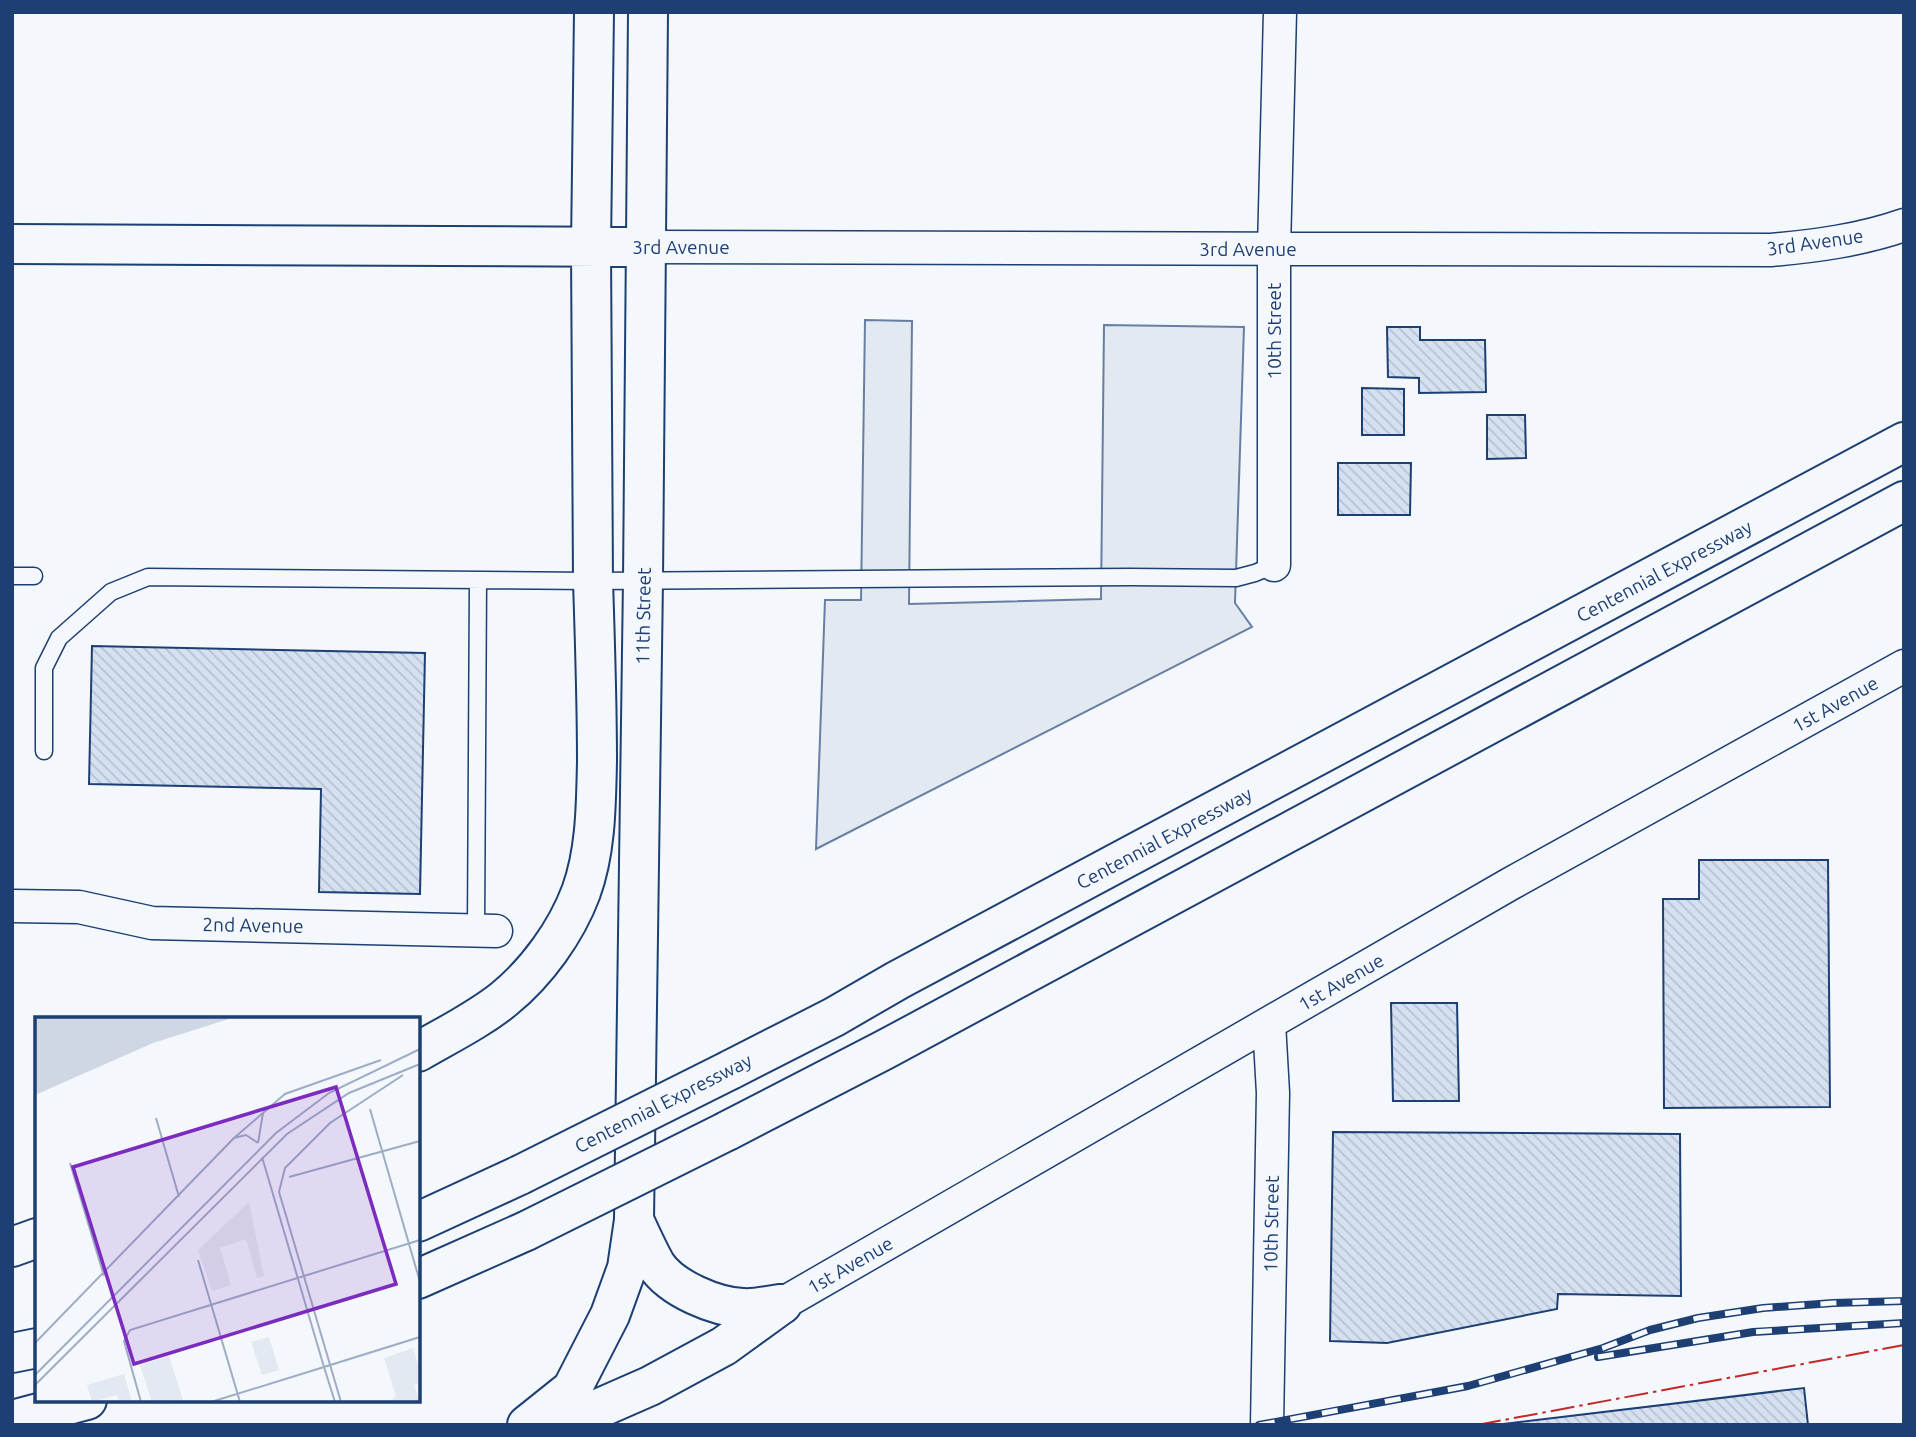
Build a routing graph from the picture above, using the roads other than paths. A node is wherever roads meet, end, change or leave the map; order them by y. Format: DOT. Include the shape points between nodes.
graph roads {
  1 [pos="594,12"];
  2 [pos="648,12"];
  3 [pos="1280,12"];
  4 [pos="1903,225"];
  5 [pos="12,244"];
  6 [pos="591,247"];
  7 [pos="646,247"];
  8 [pos="1274,249"];
  9 [pos="1904,442"];
  10 [pos="1904,501"];
  11 [pos="1274,565"];
  12 [pos="12,576"];
  13 [pos="34,576"];
  14 [pos="478,580"];
  15 [pos="643,580"];
  16 [pos="593,581"];
  17 [pos="1904,666"];
  18 [pos="44,751"];
  19 [pos="12,906"];
  20 [pos="486,931"];
  21 [pos="1269,1023"];
  22 [pos="420,1051"];
  23 [pos="634,1220"];
  24 [pos="420,1221"];
  25 [pos="35,1239"];
  26 [pos="12,1247"];
  27 [pos="420,1278"];
  28 [pos="782,1304"];
  29 [pos="35,1348"];
  30 [pos="12,1353"];
  31 [pos="80,1402"];
  32 [pos="12,1420"];
  33 [pos="527,1425"];
  34 [pos="561,1425"];
  35 [pos="1267,1425"];
  1 -- 6 [label="main road"];
  2 -- 7 [label="main road, 11th Street"];
  3 -- 8 [label="street, 10th Street"];
  4 -- 8 [label="street, 3rd Avenue" via="1814,246 1771,250"];
  5 -- 6 [label="main road, 3rd Avenue"];
  6 -- 7 [label="main road, 3rd Avenue"];
  6 -- 16 [label="main road"];
  7 -- 8 [label="street, 3rd Avenue"];
  7 -- 15 [label="main road, 11th Street"];
  8 -- 11 [label="street, 10th Street"];
  9 -- 24 [label="main road, Centennial Expressway, bridge" via="834,1017"];
  10 -- 27 [label="main road, bridge" via="884,1050 526,1231"];
  11 -- 15 [label="lane" via="1236,578"];
  12 -- 13 [label="lane"];
  14 -- 16 [label="lane"];
  14 -- 18 [label="lane" via="148,577 111,593 59,638 44,668"];
  14 -- 20 [label="lane"];
  15 -- 16 [label="lane"];
  15 -- 23 [label="main road, 11th Street"];
  16 -- 22 [label="main road" via="595,814 592,852 581,892 544,956 505,998"];
  17 -- 21 [label="street, 1st Avenue"];
  19 -- 20 [label="street, 2nd Avenue" via="79,907 152,923"];
  21 -- 28 [label="street, 1st Avenue"];
  21 -- 35 [label="street, 10th Street" via="1273,1093"];
  23 -- 28 [label="main road" via="658,1267 698,1297 745,1308"];
  23 -- 33 [label="main road, 11th Street" via="623,1280 579,1377 572,1389"];
  25 -- 26 [label="main road"];
  28 -- 34 [label="main road" via="724,1346 650,1386"];
  29 -- 30 [label="main road"];
  31 -- 32 [label="main road"];
}
